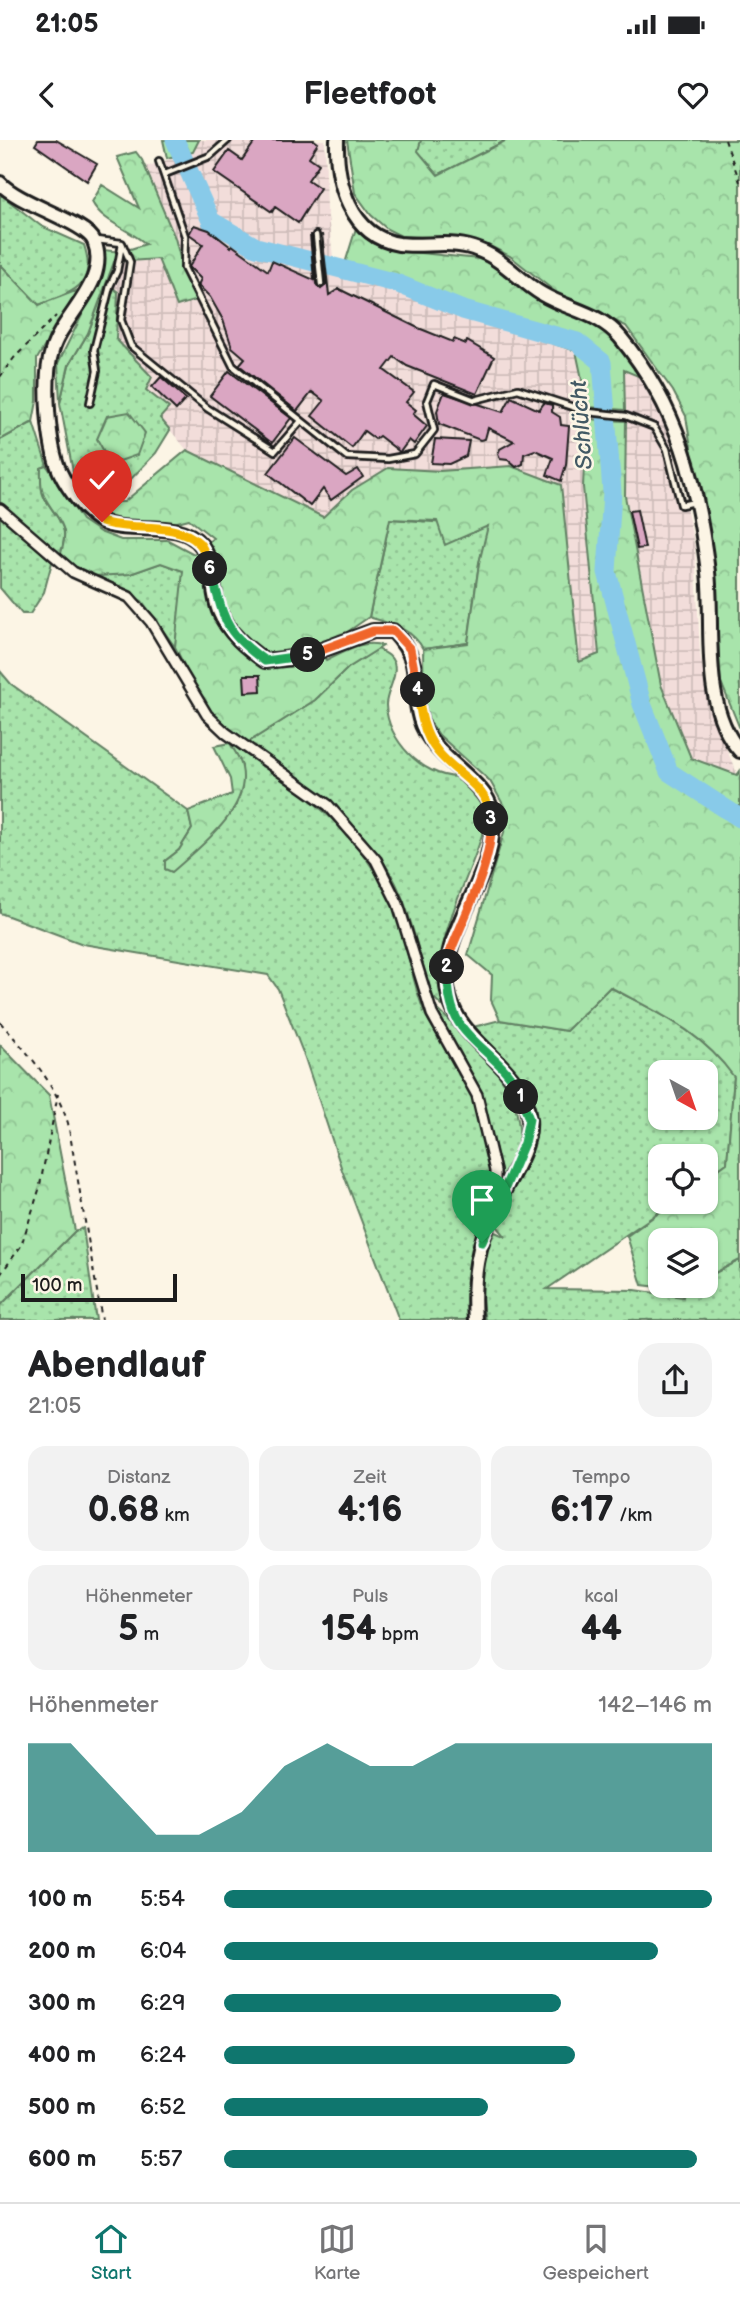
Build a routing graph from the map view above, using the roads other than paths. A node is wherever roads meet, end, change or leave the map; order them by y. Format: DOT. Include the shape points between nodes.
graph roads {
  1 [pos="228,140"];
  2 [pos="337,140"];
  3 [pos="159,162"];
  4 [pos="165,174"];
  5 [pos="0,183"];
  6 [pos="316,235"];
  7 [pos="94,240"];
  8 [pos="122,243"];
  9 [pos="321,284"];
  10 [pos="90,403"];
  11 [pos="302,421"];
  12 [pos="696,502"];
  13 [pos="0,509"];
  14 [pos="740,751"];
  15 [pos="495,1206"];
  16 [pos="475,1320"];
  1 -- 4 [label="lane" via="210,156"];
  2 -- 12 [label="street" via="339,175 347,200 368,231 397,244 469,246 491,254 542,294 597,318 616,333 664,398"];
  3 -- 4 [label="lane"];
  4 -- 11 [label="lane" via="185,236 184,268 233,366"];
  5 -- 7 [label="street" via="29,204 82,228"];
  6 -- 9 [label="lane"];
  7 -- 8 [label="lane"];
  7 -- 15 [label="street" via="97,272 52,349 46,381 59,470 78,499 102,522 119,528 181,531 201,544 219,611 241,644 265,661 303,657 373,631 393,631 410,649 420,719 438,752 471,780 491,807 492,832 485,862 447,960 448,996 460,1026 499,1062 517,1087 529,1119 512,1176"];
  8 -- 10 [label="lane" via="94,350 97,370"];
  8 -- 11 [label="lane" via="130,262 121,320 131,346 207,408 275,451"];
  11 -- 12 [label="lane" via="347,457 415,454 434,430 427,401 434,384 475,400 518,389 654,427 667,449 681,505"];
  12 -- 14 [label="street" via="708,571 713,682 727,731"];
  13 -- 15 [label="street" via="73,572 129,597 151,622 207,715 328,805 376,860 398,904 432,1014 477,1095 495,1171"];
  15 -- 16 [label="street" via="472,1283"];
}
